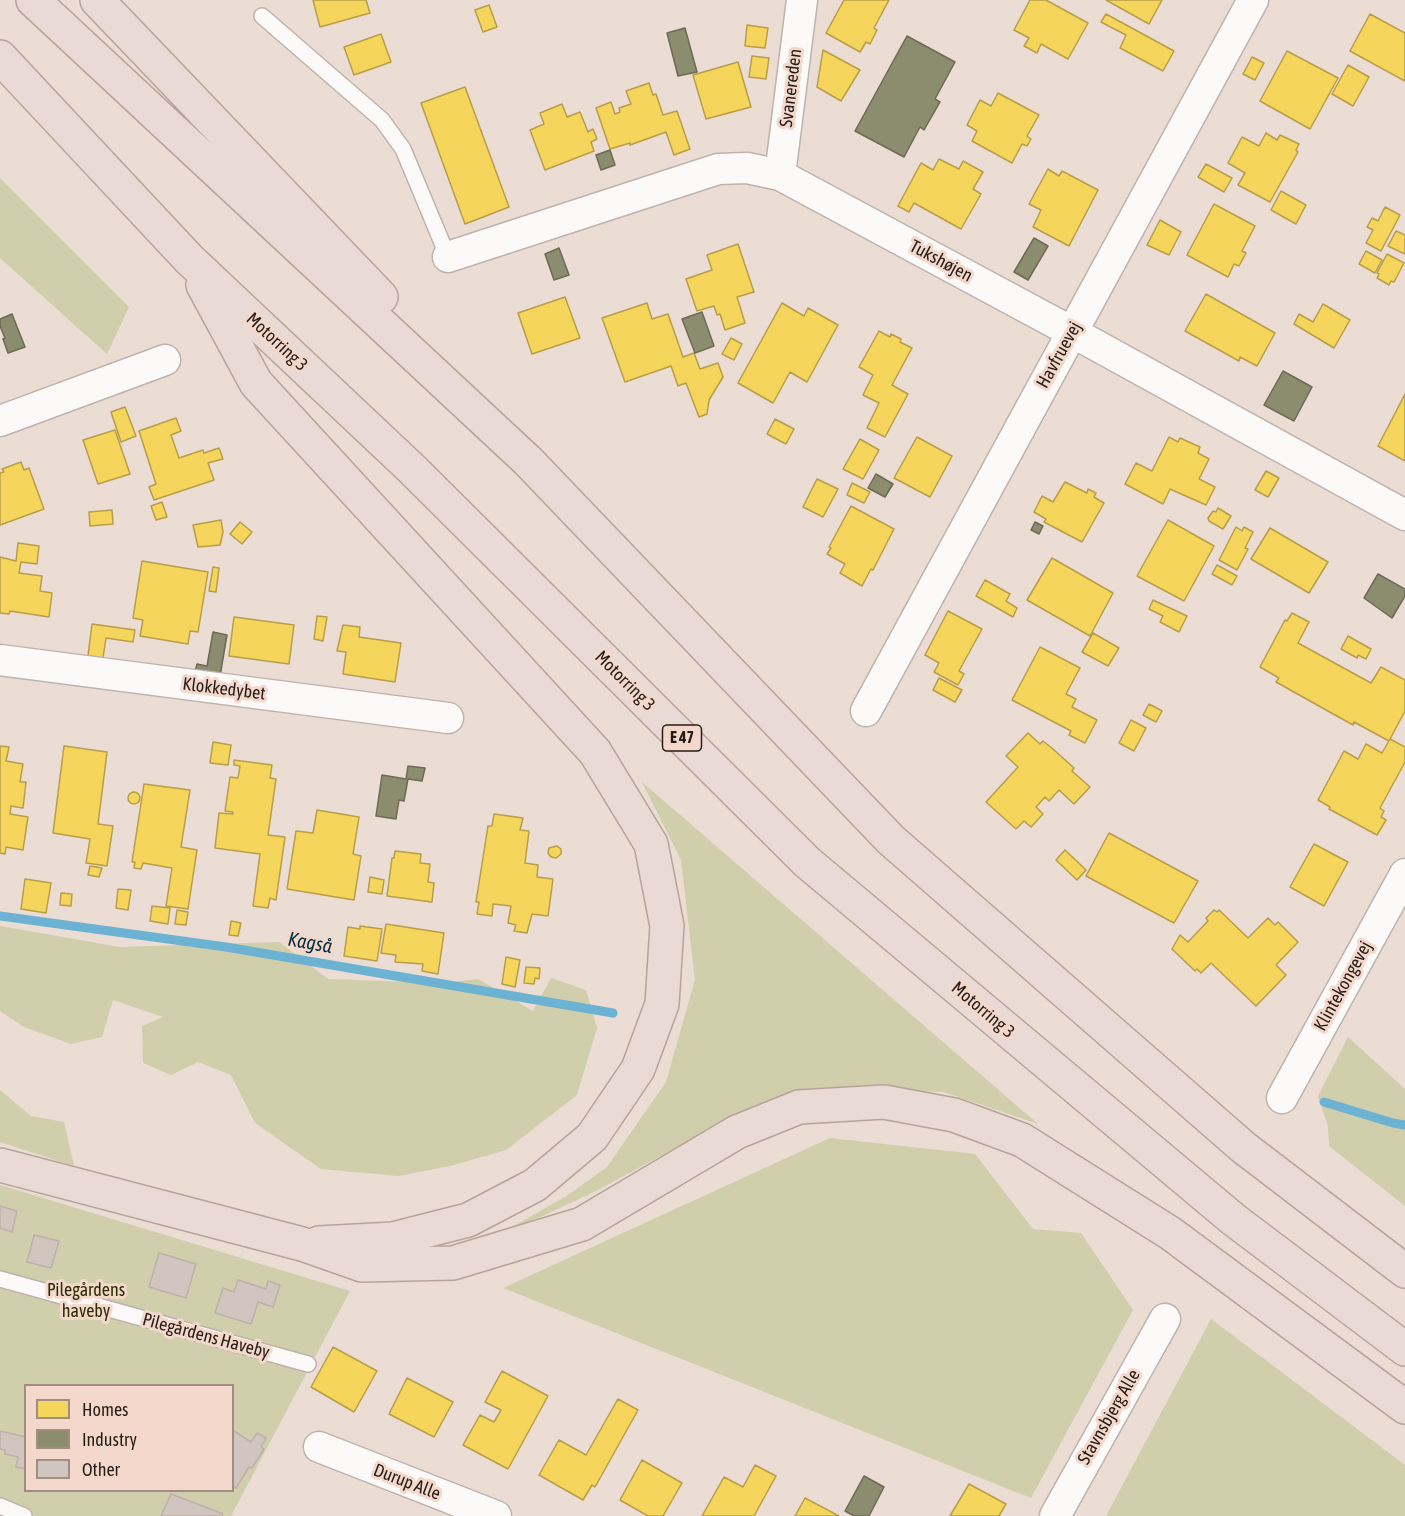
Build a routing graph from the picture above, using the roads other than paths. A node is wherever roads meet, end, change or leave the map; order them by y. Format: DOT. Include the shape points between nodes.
graph roads {
  1 [pos="802,0"];
  2 [pos="1253,0"];
  3 [pos="102,6"];
  4 [pos="43,10"];
  5 [pos="262,16"];
  6 [pos="6,63"];
  7 [pos="780,175"];
  8 [pos="448,257"];
  9 [pos="189,259"];
  10 [pos="1072,332"];
  11 [pos="165,360"];
  12 [pos="0,421"];
  13 [pos="528,461"];
  14 [pos="1405,515"];
  15 [pos="0,660"];
  16 [pos="866,711"];
  17 [pos="448,718"];
  18 [pos="1405,874"];
  19 [pos="1282,1098"];
  20 [pos="0,1165"];
  21 [pos="302,1244"];
  22 [pos="1405,1271"];
  23 [pos="0,1279"];
  24 [pos="1165,1319"];
  25 [pos="1405,1349"];
  26 [pos="308,1364"];
  27 [pos="1405,1407"];
  28 [pos="318,1448"];
  29 [pos="0,1506"];
  30 [pos="459,1510"];
  31 [pos="24,1516"];
  32 [pos="496,1516"];
  33 [pos="1054,1516"];
  1 -- 7 [label="street, Svanereden"];
  2 -- 10 [label="street, Havfruevej"];
  3 -- 13 [label="highway" via="403,320"];
  4 -- 13 [label="highway"];
  5 -- 8 [label="lane" via="382,120 403,149"];
  6 -- 9 [label="highway, Motorring 3 / E 47"];
  7 -- 8 [label="street, Tukshøjen" via="747,168 718,169"];
  7 -- 10 [label="street, Tukshøjen"];
  9 -- 21 [label="highway" via="256,383 595,752 651,844 667,926 662,1004 638,1069 592,1137 535,1185 468,1220 393,1239"];
  9 -- 25 [label="highway, Motorring 3 / E 47" via="412,469 807,862 1233,1219"];
  10 -- 14 [label="street, Tukshøjen"];
  10 -- 16 [label="street, Havfruevej"];
  11 -- 12 [label="street"];
  13 -- 22 [label="highway" via="891,840 1243,1146"];
  15 -- 17 [label="street, Klokkedybet"];
  18 -- 19 [label="street, Klintekongevej"];
  20 -- 21 [label="highway"];
  21 -- 27 [label="highway" via="362,1265 453,1263 582,1224 737,1132 799,1107 884,1102 954,1115 1022,1140 1170,1233"];
  23 -- 26 [label="lane, Pilegårdens Haveby"];
  24 -- 33 [label="street, Stavnsbjerg Alle"];
  28 -- 30 [label="street, Durup Alle"];
  29 -- 31 [label="lane"];
  30 -- 32 [label="street, Durup Alle"];
}
